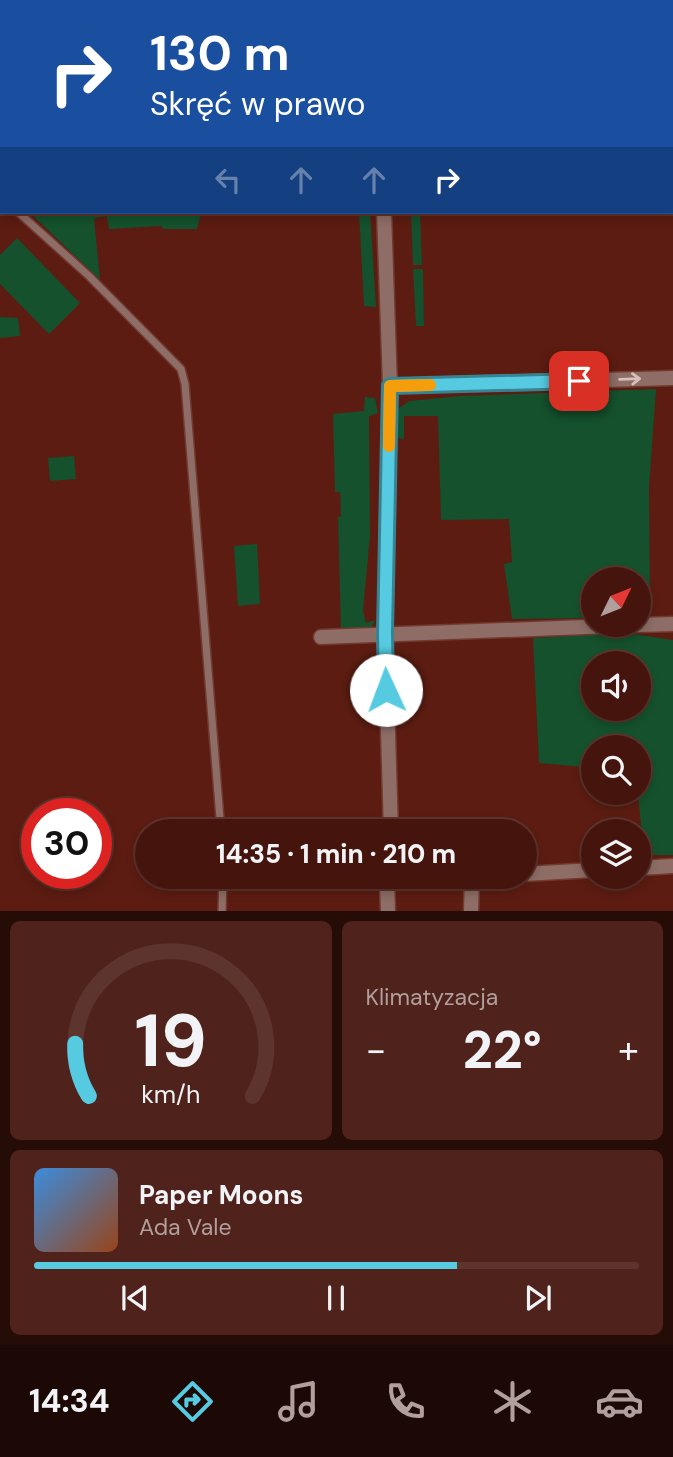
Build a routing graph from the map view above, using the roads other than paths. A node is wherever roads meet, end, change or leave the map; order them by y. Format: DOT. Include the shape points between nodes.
graph roads {
  1 [pos="20,214"];
  2 [pos="384,214"];
  3 [pos="673,378"];
  4 [pos="390,386"];
  5 [pos="673,624"];
  6 [pos="651,625"];
  7 [pos="581,627"];
  8 [pos="385,633"];
  9 [pos="321,637"];
  10 [pos="220,819"];
  11 [pos="391,819"];
  12 [pos="673,866"];
  13 [pos="651,867"];
  14 [pos="581,871"];
  15 [pos="537,873"];
  16 [pos="223,889"];
  17 [pos="390,889"];
  18 [pos="471,889"];
  19 [pos="222,911"];
  20 [pos="388,911"];
  21 [pos="471,911"];
  1 -- 10 [label="lane" via="181,369"];
  2 -- 4 [label="street"];
  4 -- 3 [label="street, one-way"];
  4 -- 8 [label="street"];
  5 -- 6 [label="street"];
  7 -- 8 [label="street"];
  8 -- 9 [label="street"];
  8 -- 11 [label="street"];
  12 -- 13 [label="street"];
  14 -- 15 [label="street"];
  16 -- 19 [label="lane"];
  17 -- 20 [label="street"];
  18 -- 21 [label="street"];
}
